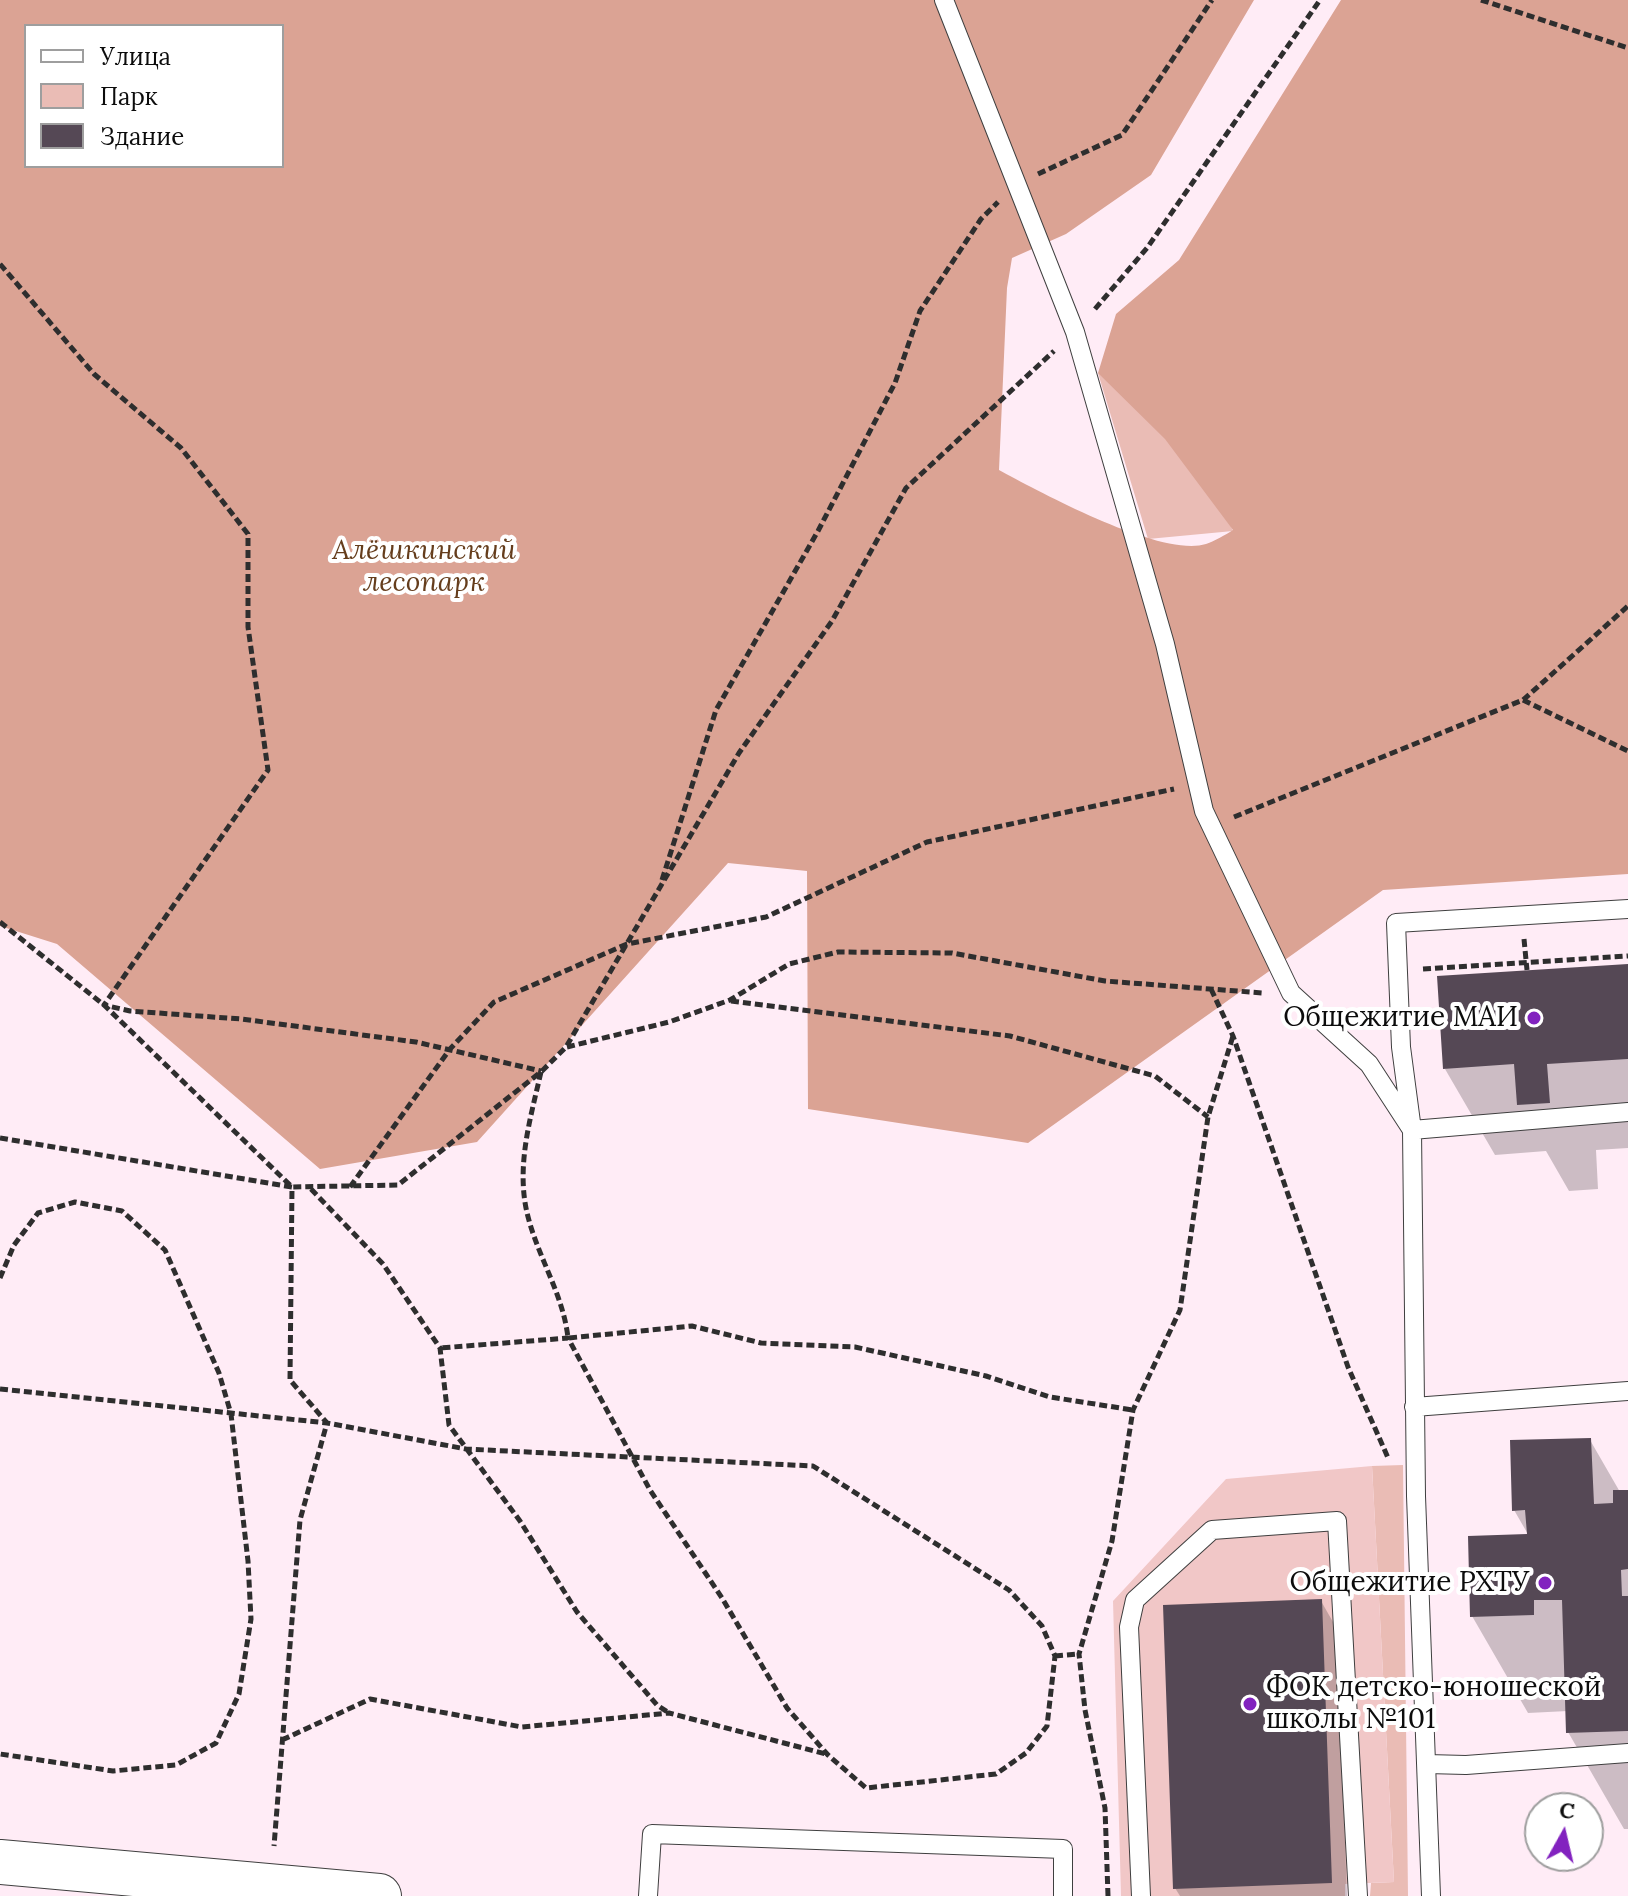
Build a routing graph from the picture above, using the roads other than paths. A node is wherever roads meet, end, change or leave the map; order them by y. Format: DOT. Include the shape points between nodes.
graph roads {
  1 [pos="944,0"];
  2 [pos="1628,909"];
  3 [pos="1628,1112"];
  4 [pos="1412,1130"];
  5 [pos="1628,1391"];
  6 [pos="1414,1407"];
  7 [pos="1628,1753"];
  8 [pos="1427,1764"];
  9 [pos="0,1862"];
  10 [pos="379,1896"];
  11 [pos="648,1896"];
  12 [pos="1063,1896"];
  13 [pos="1141,1896"];
  14 [pos="1358,1896"];
  15 [pos="1431,1896"];
  1 -- 4 [label="lane" via="1075,332 1165,644 1211,827 1291,993 1369,1064"];
  2 -- 4 [label="lane" via="1396,923 1401,1047"];
  3 -- 4 [label="lane"];
  4 -- 6 [label="lane"];
  5 -- 6 [label="lane"];
  6 -- 8 [label="lane"];
  7 -- 8 [label="lane"];
  8 -- 15 [label="lane"];
  9 -- 10 [label="street"];
  11 -- 12 [label="lane" via="652,1834 1063,1849"];
  13 -- 14 [label="lane" via="1129,1627 1135,1600 1212,1530 1337,1521"];
}
